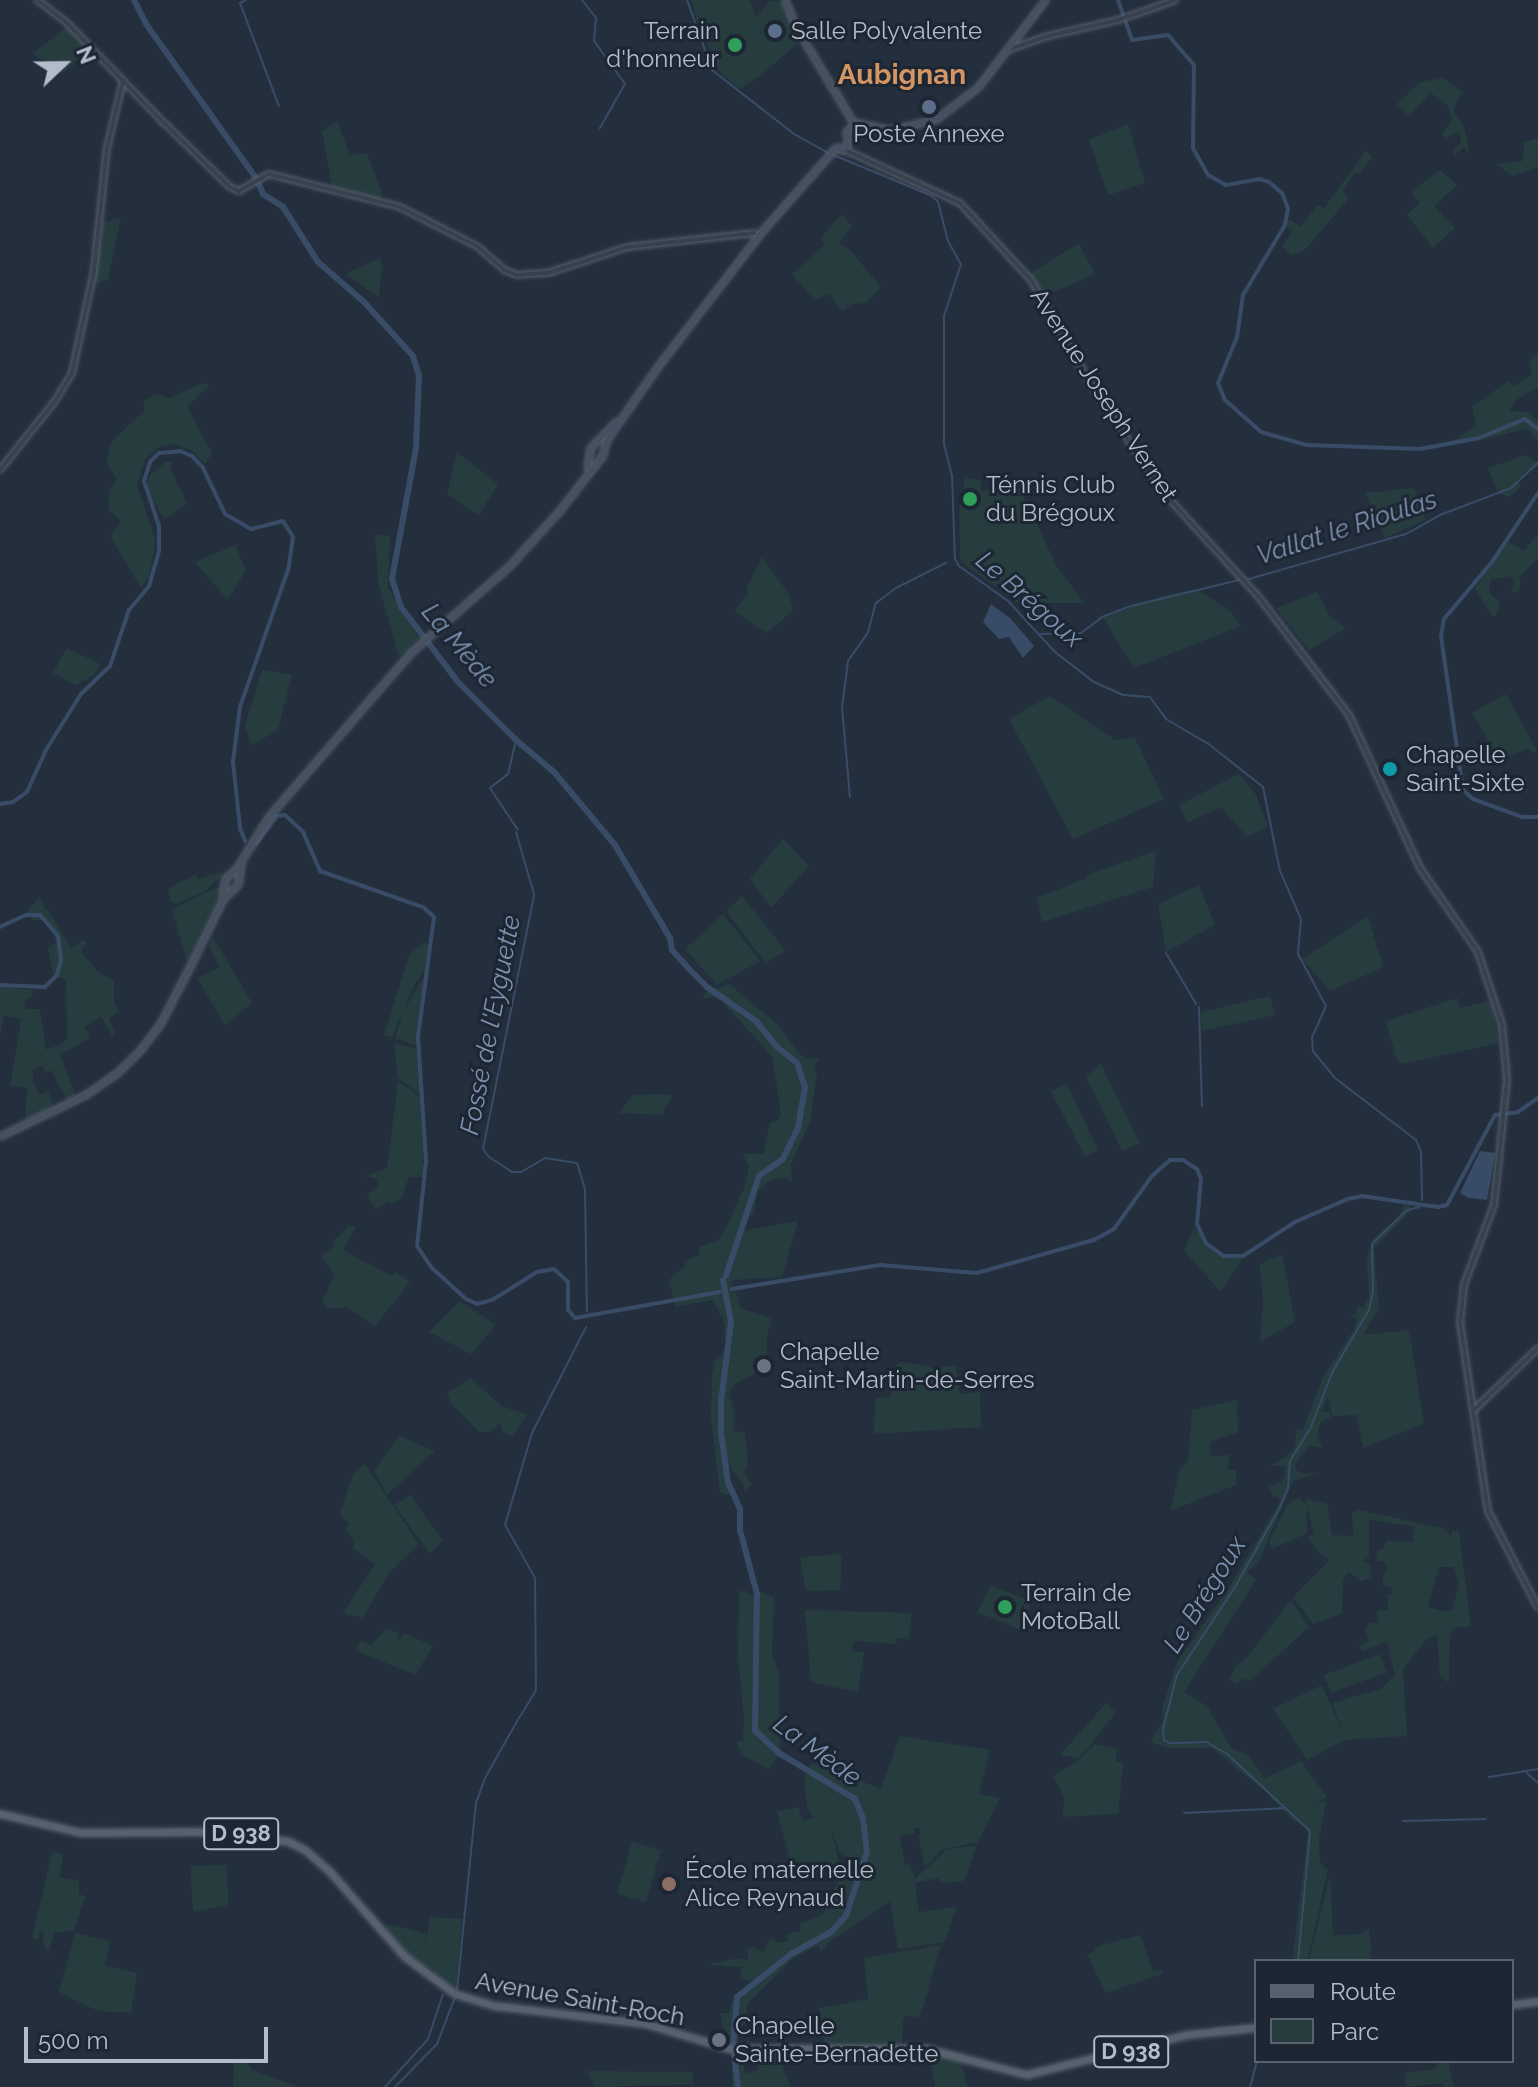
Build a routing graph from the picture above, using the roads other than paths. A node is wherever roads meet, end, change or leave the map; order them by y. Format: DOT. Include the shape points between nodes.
graph roads {
  1 [pos="37,0"];
  2 [pos="785,0"];
  3 [pos="1045,0"];
  4 [pos="1176,0"];
  5 [pos="1007,50"];
  6 [pos="123,81"];
  7 [pos="854,124"];
  8 [pos="836,149"];
  9 [pos="754,236"];
  10 [pos="600,447"];
  11 [pos="594,457"];
  12 [pos="0,470"];
  13 [pos="234,876"];
  14 [pos="226,885"];
  15 [pos="234,887"];
  16 [pos="222,901"];
  17 [pos="0,1136"];
  18 [pos="1538,1348"];
  19 [pos="1474,1406"];
  20 [pos="1538,1608"];
  21 [pos="0,1814"];
  22 [pos="1538,2002"];
  23 [pos="1514,2005"];
  24 [pos="1254,2028"];
  1 -- 6 [label="street"];
  2 -- 7 [label="main road"];
  3 -- 5 [label="main road"];
  4 -- 5 [label="street"];
  5 -- 7 [label="main road" via="976,89 933,122 890,130"];
  6 -- 9 [label="street" via="230,187 247,189 269,174 410,210 517,275 548,273 627,247"];
  6 -- 12 [label="street" via="107,148 94,271 72,373"];
  7 -- 8 [label="main road"];
  8 -- 9 [label="main road"];
  8 -- 19 [label="street, Avenue Joseph Vernet" via="949,197 974,215 1031,280 1162,491 1243,577 1349,715 1420,868 1473,942 1506,1045 1505,1115 1493,1213 1460,1300"];
  9 -- 10 [label="main road"];
  10 -- 11 [label="main road" via="602,456"];
  10 -- 11 [label="main road" via="590,448"];
  11 -- 13 [label="main road" via="554,516 509,566 424,639 269,816"];
  13 -- 14 [label="main road" via="225,878"];
  13 -- 15 [label="main road"];
  14 -- 15 [label="main road"];
  14 -- 16 [label="main road"];
  15 -- 16 [label="main road"];
  16 -- 17 [label="main road" via="166,1013 134,1057 85,1095"];
  18 -- 19 [label="street" via="1489,1398"];
  19 -- 20 [label="street, Avenue Joseph Vernet" via="1490,1518"];
  21 -- 24 [label="main road, Avenue Saint-Roch / D 938" via="81,1833 214,1832 289,1842 331,1873 405,1957 455,1994 494,2006 646,2024 733,2049 926,2049 1027,2075 1188,2035"];
  22 -- 23 [label="main road"];
}
